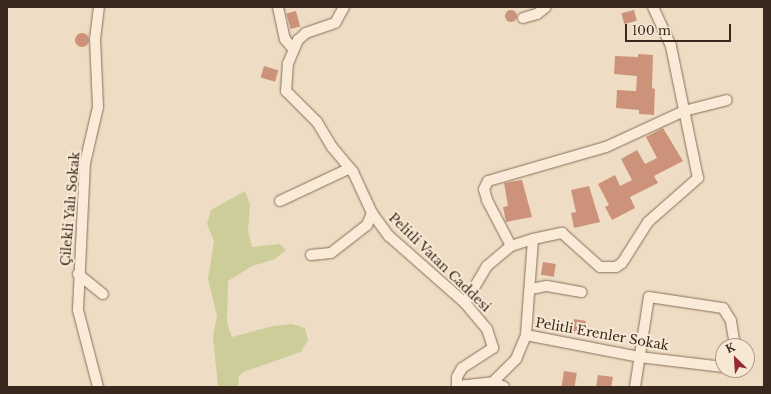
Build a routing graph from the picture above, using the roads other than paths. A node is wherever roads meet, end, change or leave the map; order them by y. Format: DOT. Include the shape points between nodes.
graph roads {
  1 [pos="99,7"];
  2 [pos="278,7"];
  3 [pos="344,7"];
  4 [pos="546,7"];
  5 [pos="653,7"];
  6 [pos="523,18"];
  7 [pos="293,49"];
  8 [pos="727,100"];
  9 [pos="684,112"];
  10 [pos="350,168"];
  11 [pos="280,201"];
  12 [pos="372,213"];
  13 [pos="533,239"];
  14 [pos="511,246"];
  15 [pos="310,255"];
  16 [pos="78,274"];
  17 [pos="531,289"];
  18 [pos="581,292"];
  19 [pos="103,294"];
  20 [pos="465,303"];
  21 [pos="526,335"];
  22 [pos="734,338"];
  23 [pos="639,357"];
  24 [pos="715,366"];
  25 [pos="493,382"];
  26 [pos="98,387"];
  27 [pos="457,387"];
  28 [pos="504,387"];
  29 [pos="635,387"];
  1 -- 16 [label="street, Çilekli Yalı Sokak" via="95,39 98,107 85,163"];
  2 -- 7 [label="street" via="284,39"];
  3 -- 7 [label="street, Pelitli Vatan Caddesi" via="335,23 306,33"];
  4 -- 6 [label="street" via="537,14"];
  5 -- 9 [label="street" via="669,40"];
  7 -- 10 [label="street, Pelitli Vatan Caddesi" via="288,63 286,91 317,122"];
  8 -- 9 [label="street"];
  9 -- 13 [label="street" via="698,178 648,222 622,263 610,269 600,267 562,233"];
  9 -- 14 [label="street" via="606,147 488,180 484,189 487,200"];
  10 -- 11 [label="street"];
  10 -- 12 [label="street, Pelitli Vatan Caddesi" via="358,179"];
  12 -- 15 [label="street" via="367,225 331,253"];
  12 -- 20 [label="street, Pelitli Vatan Caddesi" via="389,236"];
  13 -- 14 [label="street"];
  13 -- 17 [label="street, Pelitli Erenler Sokak"];
  14 -- 20 [label="street" via="487,266"];
  16 -- 19 [label="street"];
  16 -- 26 [label="street, Çilekli Yalı Sokak" via="78,310"];
  17 -- 18 [label="street" via="547,286"];
  17 -- 21 [label="street, Pelitli Erenler Sokak"];
  20 -- 27 [label="street, Pelitli Vatan Caddesi" via="487,329 493,348 462,368 457,377"];
  21 -- 23 [label="street, Pelitli Erenler Sokak"];
  21 -- 25 [label="street" via="516,359"];
  22 -- 23 [label="street" via="731,320 723,308 649,297"];
  23 -- 24 [label="street, Pelitli Erenler Sokak"];
  23 -- 29 [label="street"];
  25 -- 27 [label="street"];
  25 -- 28 [label="street"];
}
